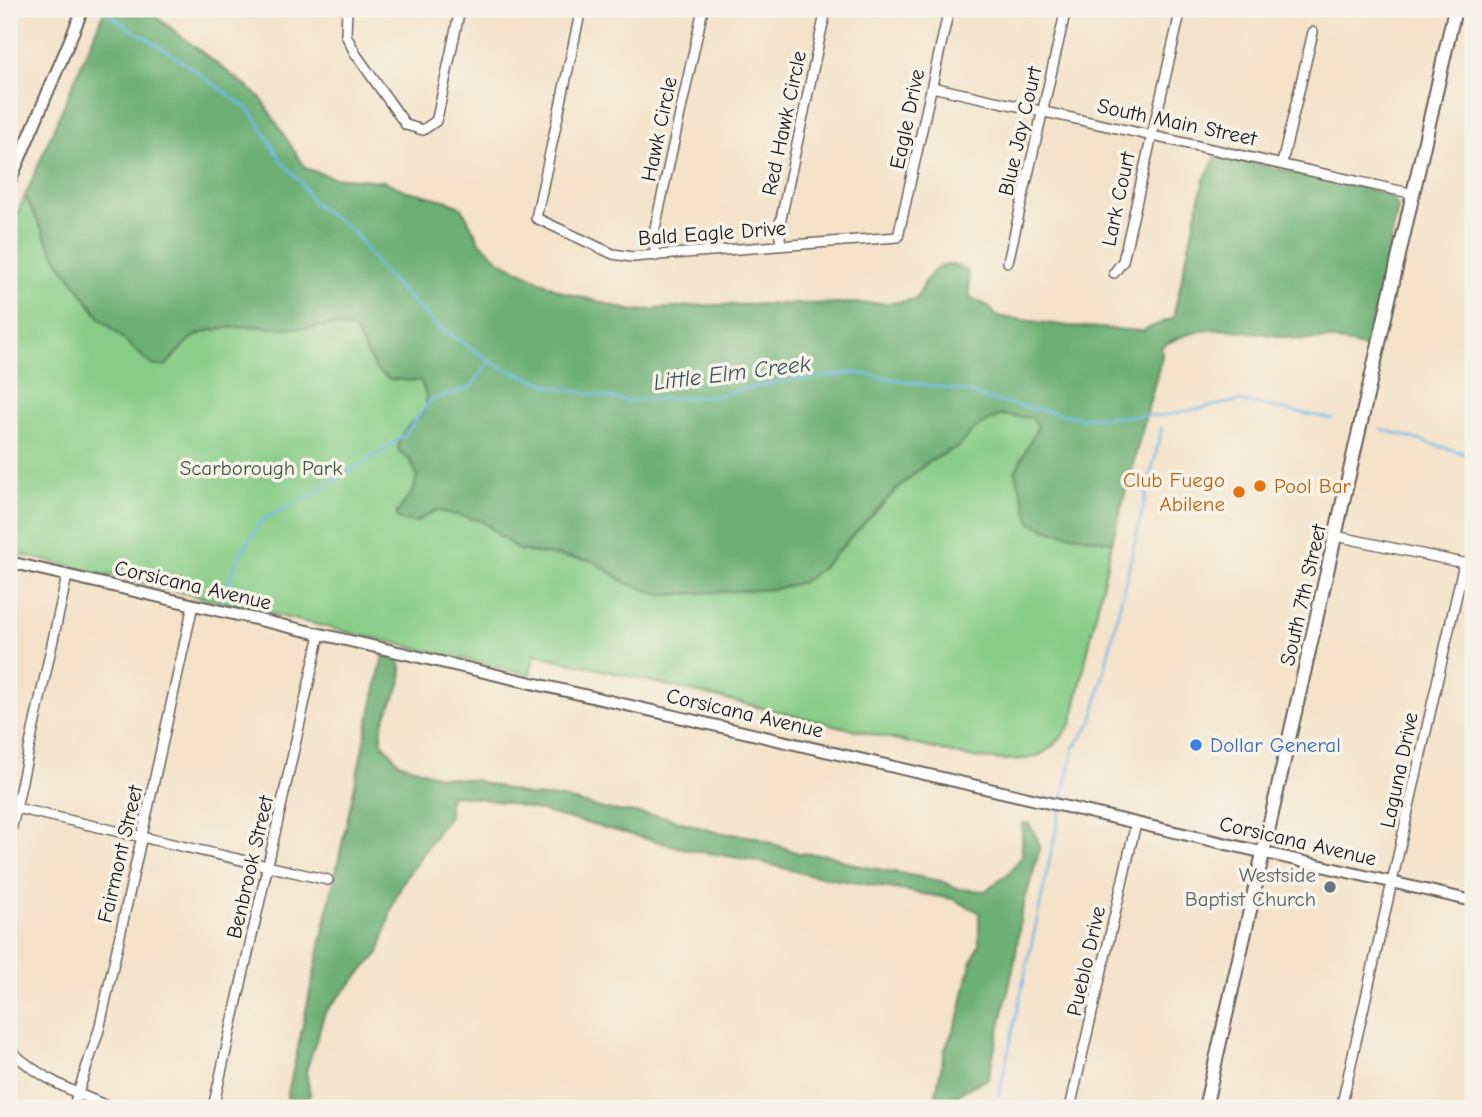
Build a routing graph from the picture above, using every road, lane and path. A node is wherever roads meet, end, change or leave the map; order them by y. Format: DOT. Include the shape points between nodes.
graph roads {
  1 [pos="83,9"];
  2 [pos="346,9"];
  3 [pos="460,9"];
  4 [pos="581,9"];
  5 [pos="703,9"];
  6 [pos="826,9"];
  7 [pos="949,9"];
  8 [pos="1066,9"];
  9 [pos="1181,9"];
  10 [pos="1455,9"];
  11 [pos="1313,32"];
  12 [pos="932,87"];
  13 [pos="1044,111"];
  14 [pos="1151,134"];
  15 [pos="1282,163"];
  16 [pos="9,184"];
  17 [pos="1414,194"];
  18 [pos="898,237"];
  19 [pos="781,244"];
  20 [pos="656,256"];
  21 [pos="1007,262"];
  22 [pos="1114,272"];
  23 [pos="1336,536"];
  24 [pos="9,562"];
  25 [pos="1469,564"];
  26 [pos="67,576"];
  27 [pos="193,605"];
  28 [pos="320,634"];
  29 [pos="16,808"];
  30 [pos="1136,823"];
  31 [pos="142,837"];
  32 [pos="9,840"];
  33 [pos="1263,854"];
  34 [pos="268,866"];
  35 [pos="328,880"];
  36 [pos="1392,883"];
  37 [pos="1473,901"];
  38 [pos="9,1049"];
  39 [pos="78,1094"];
  40 [pos="73,1108"];
  41 [pos="112,1108"];
  42 [pos="213,1108"];
  43 [pos="1070,1108"];
  44 [pos="1205,1108"];
  45 [pos="1341,1108"];
  1 -- 16 [label="street"];
  2 -- 3 [label="street" via="346,35 355,52 407,125 423,130 436,121"];
  4 -- 20 [label="street, Bald Eagle Drive" via="536,218 612,254"];
  5 -- 20 [label="street, Hawk Circle" via="653,237"];
  6 -- 19 [label="street, Red Hawk Circle" via="779,228"];
  7 -- 12 [label="street, Eagle Drive"];
  8 -- 13 [label="street, Blue Jay Court"];
  9 -- 14 [label="street, Lark Court"];
  10 -- 17 [label="main road, South 7th Street"];
  11 -- 15 [label="street"];
  12 -- 13 [label="street, South Main Street"];
  12 -- 18 [label="street, Eagle Drive"];
  13 -- 14 [label="street, South Main Street"];
  13 -- 21 [label="street, Blue Jay Court"];
  14 -- 15 [label="street, South Main Street"];
  14 -- 22 [label="street, Lark Court" via="1123,261"];
  15 -- 17 [label="street, South Main Street"];
  17 -- 23 [label="main road, South 7th Street"];
  18 -- 19 [label="street, Bald Eagle Drive"];
  19 -- 20 [label="street, Bald Eagle Drive"];
  23 -- 25 [label="street"];
  23 -- 33 [label="main road, South 7th Street"];
  24 -- 26 [label="street, Corsicana Avenue"];
  25 -- 36 [label="street, Laguna Drive"];
  26 -- 27 [label="street, Corsicana Avenue"];
  26 -- 29 [label="street"];
  27 -- 28 [label="street, Corsicana Avenue"];
  27 -- 31 [label="street, Fairmont Street"];
  28 -- 30 [label="street, Corsicana Avenue"];
  28 -- 34 [label="street, Benbrook Street"];
  29 -- 31 [label="street"];
  29 -- 32 [label="street"];
  30 -- 33 [label="street, Corsicana Avenue"];
  30 -- 43 [label="street, Pueblo Drive"];
  31 -- 34 [label="street"];
  31 -- 39 [label="street, Fairmont Street" via="99,1030"];
  33 -- 36 [label="street, Corsicana Avenue"];
  33 -- 44 [label="main road, South 7th Street"];
  34 -- 35 [label="street"];
  34 -- 42 [label="street, Benbrook Street"];
  36 -- 37 [label="street, Corsicana Avenue"];
  36 -- 45 [label="street, Laguna Drive"];
  38 -- 39 [label="street" via="27,1067"];
  39 -- 40 [label="street, Fairmont Street"];
  39 -- 41 [label="street"];
}
